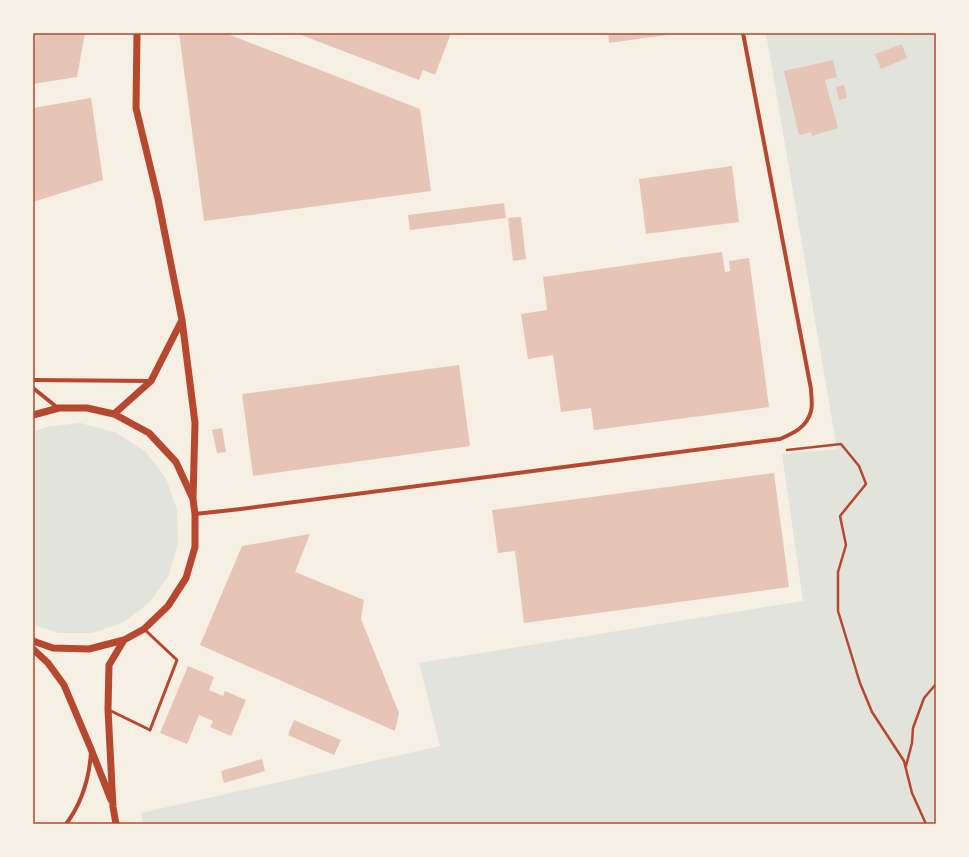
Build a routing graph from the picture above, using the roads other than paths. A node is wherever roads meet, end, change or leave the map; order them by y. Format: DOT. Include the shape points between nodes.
graph roads {
  1 [pos="137,33"];
  2 [pos="743,33"];
  3 [pos="182,320"];
  4 [pos="33,380"];
  5 [pos="152,381"];
  6 [pos="33,388"];
  7 [pos="58,408"];
  8 [pos="114,414"];
  9 [pos="33,415"];
  10 [pos="192,499"];
  11 [pos="195,514"];
  12 [pos="144,629"];
  13 [pos="124,640"];
  14 [pos="33,641"];
  15 [pos="33,649"];
  16 [pos="108,709"];
  17 [pos="91,749"];
  18 [pos="113,807"];
  19 [pos="66,824"];
  20 [pos="116,824"];
  1 -- 3 [label="street" via="136,108 158,199"];
  2 -- 11 [label="street" via="811,389 812,410 800,429 780,439"];
  3 -- 5 [label="street"];
  3 -- 10 [label="street" via="195,423"];
  4 -- 5 [label="street"];
  5 -- 8 [label="street"];
  6 -- 7 [label="street"];
  7 -- 8 [label="street" via="86,408"];
  7 -- 9 [label="street"];
  8 -- 10 [label="street" via="149,433 176,462"];
  10 -- 11 [label="street"];
  11 -- 12 [label="street" via="195,547 186,578 168,606"];
  12 -- 13 [label="street"];
  12 -- 16 [label="lane" via="178,660 150,730"];
  13 -- 14 [label="street" via="89,649 53,648"];
  13 -- 16 [label="street" via="109,665"];
  15 -- 17 [label="street" via="48,663 64,685"];
  16 -- 18 [label="street"];
  17 -- 18 [label="street"];
  17 -- 19 [label="street" via="90,772 85,789"];
  18 -- 20 [label="street"];
}
